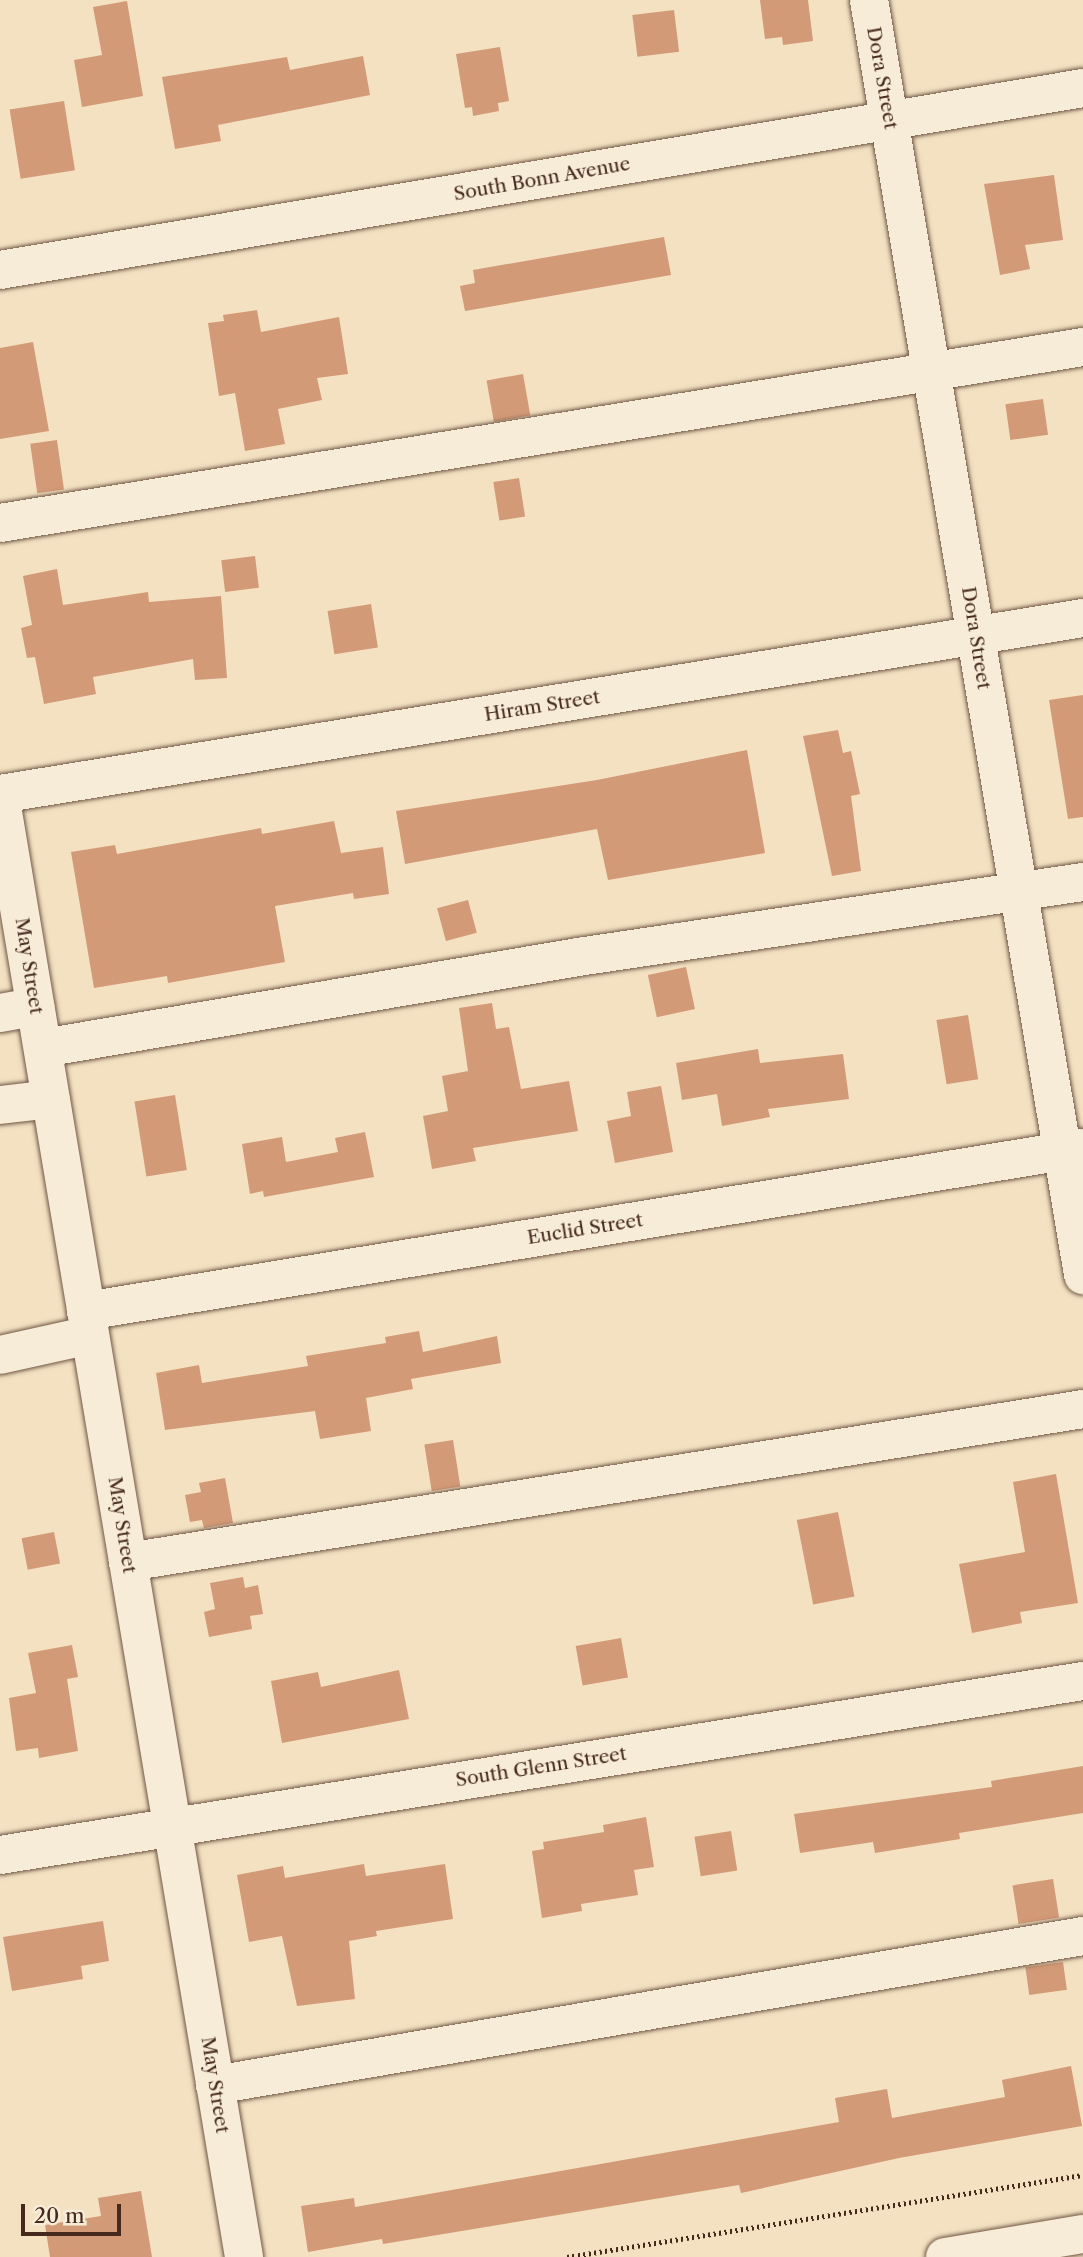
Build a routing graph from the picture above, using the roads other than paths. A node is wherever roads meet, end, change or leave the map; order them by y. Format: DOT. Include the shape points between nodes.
graph roads {
  1 [pos="869,0"];
  2 [pos="1083,88"];
  3 [pos="889,121"];
  4 [pos="0,270"];
  5 [pos="1083,347"];
  6 [pos="932,369"];
  7 [pos="0,523"];
  8 [pos="1083,618"];
  9 [pos="975,635"];
  10 [pos="0,794"];
  11 [pos="1083,882"];
  12 [pos="1019,892"];
  13 [pos="18,1010"];
  14 [pos="43,1048"];
  15 [pos="51,1100"];
  16 [pos="0,1105"];
  17 [pos="1072,1149"];
  18 [pos="1083,1275"];
  19 [pos="88,1323"];
  20 [pos="0,1355"];
  21 [pos="1083,1409"];
  22 [pos="128,1562"];
  23 [pos="1083,1681"];
  24 [pos="172,1825"];
  25 [pos="0,1855"];
  26 [pos="1083,1936"];
  27 [pos="215,2085"];
  28 [pos="1083,2234"];
  29 [pos="244,2257"];
  30 [pos="945,2257"];
  1 -- 3 [label="street, Dora Street"];
  2 -- 3 [label="street, South Bonn Avenue"];
  3 -- 4 [label="street, South Bonn Avenue"];
  3 -- 6 [label="street, Dora Street"];
  5 -- 6 [label="street"];
  6 -- 7 [label="street"];
  6 -- 9 [label="street, Dora Street"];
  8 -- 9 [label="street, Hiram Street"];
  9 -- 10 [label="street, Hiram Street"];
  9 -- 12 [label="street, Dora Street"];
  10 -- 13 [label="street, May Street"];
  11 -- 12 [label="street"];
  12 -- 14 [label="street" via="578,957"];
  12 -- 17 [label="street, Dora Street"];
  13 -- 14 [label="street, May Street"];
  14 -- 15 [label="street, May Street"];
  15 -- 16 [label="street"];
  15 -- 19 [label="street, May Street"];
  17 -- 18 [label="street, Dora Street"];
  17 -- 19 [label="street, Euclid Street"];
  19 -- 20 [label="street, Euclid Street"];
  19 -- 22 [label="street, May Street"];
  21 -- 22 [label="street"];
  22 -- 24 [label="street, May Street"];
  23 -- 24 [label="street, South Glenn Street"];
  24 -- 25 [label="street, South Glenn Street"];
  24 -- 27 [label="street, May Street"];
  26 -- 27 [label="street"];
  27 -- 29 [label="street, May Street"];
  28 -- 30 [label="street"];
}
